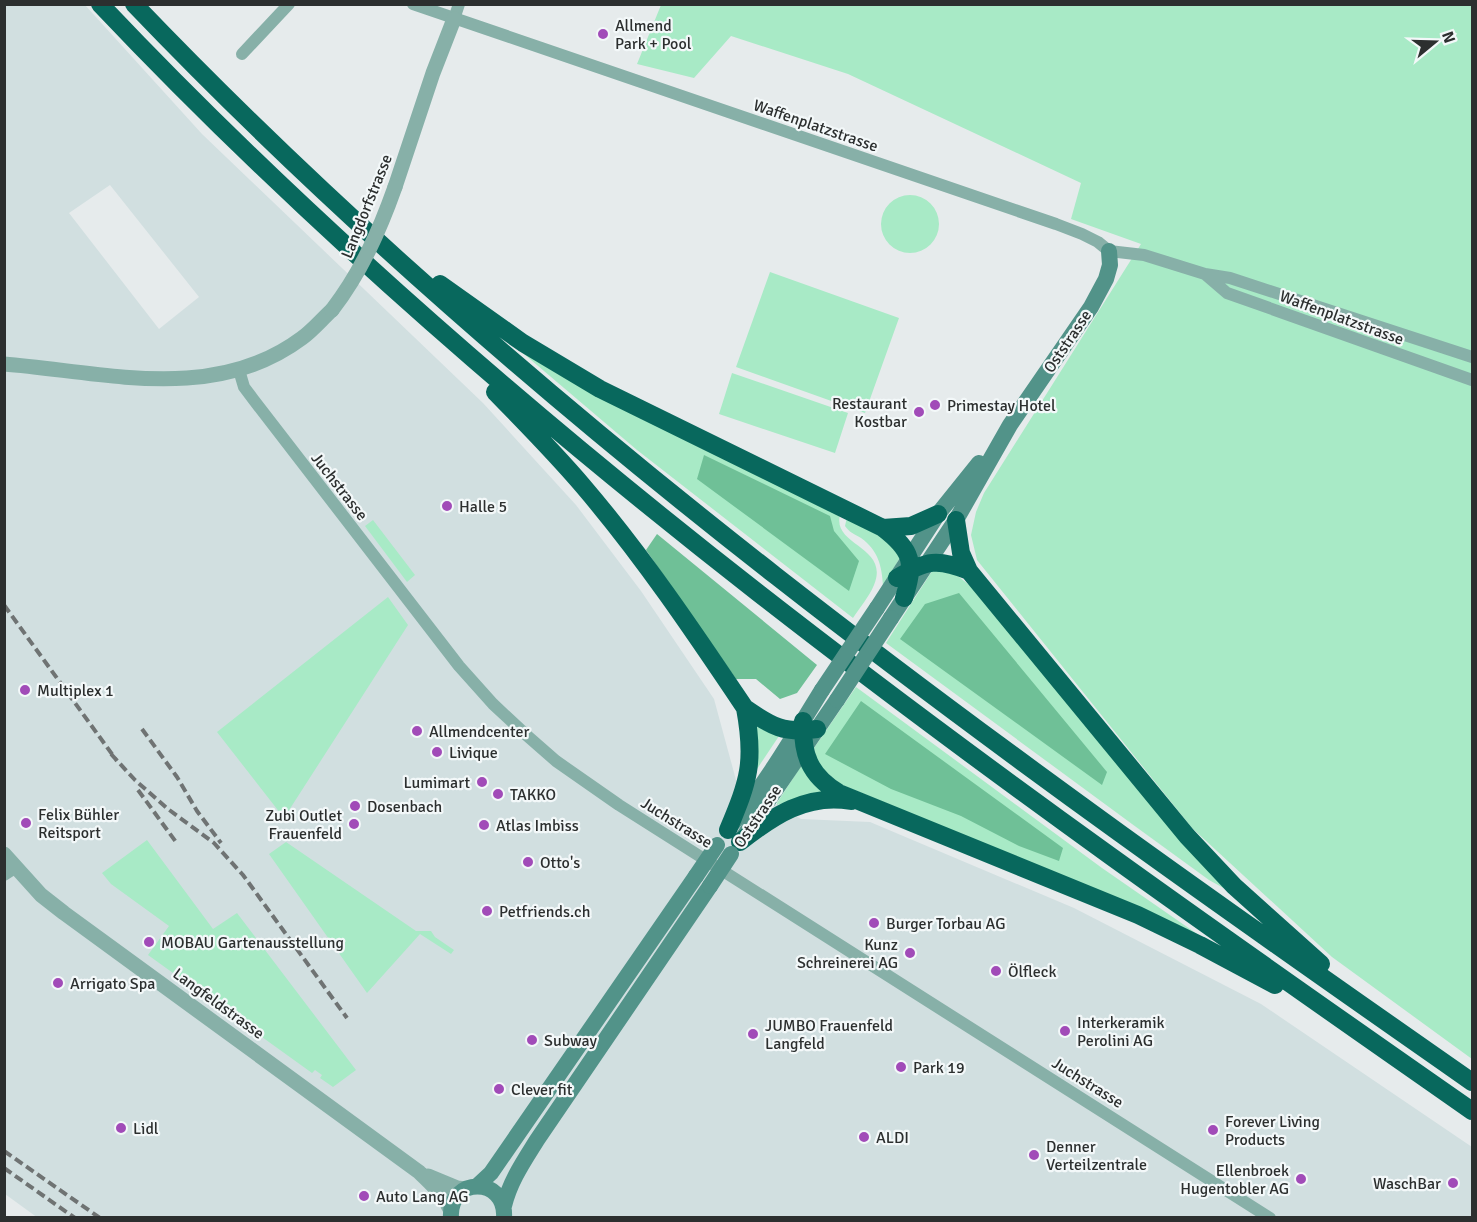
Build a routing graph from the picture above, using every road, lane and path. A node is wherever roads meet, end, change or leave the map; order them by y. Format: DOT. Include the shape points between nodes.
graph roads {
  1 [pos="100,4"];
  2 [pos="134,4"];
  3 [pos="289,4"];
  4 [pos="413,4"];
  5 [pos="457,12"];
  6 [pos="242,54"];
  7 [pos="370,235"];
  8 [pos="1109,251"];
  9 [pos="1205,274"];
  10 [pos="419,313"];
  11 [pos="1473,357"];
  12 [pos="4,364"];
  13 [pos="239,370"];
  14 [pos="1473,380"];
  15 [pos="1010,425"];
  16 [pos="938,514"];
  17 [pos="956,520"];
  18 [pos="883,528"];
  19 [pos="912,567"];
  20 [pos="969,571"];
  21 [pos="904,598"];
  22 [pos="884,613"];
  23 [pos="745,708"];
  24 [pos="805,732"];
  25 [pos="862,803"];
  26 [pos="729,843"];
  27 [pos="4,854"];
  28 [pos="10,872"];
  29 [pos="1385,1021"];
  30 [pos="1347,1024"];
  31 [pos="1473,1082"];
  32 [pos="1473,1112"];
  33 [pos="419,1172"];
  34 [pos="471,1187"];
  35 [pos="504,1212"];
  36 [pos="451,1214"];
  37 [pos="1270,1218"];
  1 -- 10 [label="highway" via="225,132"];
  2 -- 7 [label="highway" via="248,120"];
  3 -- 6 [label="street"];
  4 -- 5 [label="street, Waffenplatzstrasse"];
  5 -- 8 [label="street, Waffenplatzstrasse" via="508,35 1056,224 1098,242"];
  5 -- 13 [label="street, Langdorfstrasse, bridge" via="378,233 350,287 303,338"];
  7 -- 18 [label="highway" via="523,343 583,380"];
  7 -- 29 [label="highway" via="589,426 802,596 1066,794"];
  8 -- 9 [label="street, Waffenplatzstrasse" via="1144,255"];
  8 -- 15 [label="main road, Oststrasse" via="1106,279"];
  9 -- 11 [label="street, Waffenplatzstrasse" via="1230,278"];
  9 -- 14 [label="street, Waffenplatzstrasse" via="1227,293"];
  10 -- 23 [label="highway" via="543,441 601,508"];
  10 -- 30 [label="highway" via="582,452 786,615 1070,826"];
  12 -- 13 [label="street, Langdorfstrasse" via="183,380"];
  13 -- 37 [label="street, Juchstrasse" via="244,387 459,666 493,704 556,760 618,805"];
  15 -- 16 [label="main road, Oststrasse"];
  15 -- 17 [label="main road, Oststrasse"];
  16 -- 18 [label="highway" via="911,526"];
  16 -- 19 [label="main road, Oststrasse"];
  17 -- 19 [label="main road, Oststrasse"];
  17 -- 20 [label="highway" via="961,553"];
  18 -- 19 [label="highway" via="902,546"];
  19 -- 20 [label="highway" via="950,563"];
  19 -- 21 [label="highway"];
  19 -- 22 [label="main road, Oststrasse"];
  20 -- 29 [label="highway" via="1209,860"];
  21 -- 22 [label="main road, Oststrasse"];
  22 -- 24 [label="main road, Oststrasse, bridge" via="837,700"];
  22 -- 24 [label="main road, Oststrasse, bridge" via="822,690"];
  23 -- 24 [label="highway" via="779,729"];
  23 -- 26 [label="highway" via="750,740 748,772"];
  24 -- 25 [label="highway" via="811,765 822,780"];
  24 -- 26 [label="main road, Oststrasse" via="749,805"];
  25 -- 26 [label="highway" via="835,799 798,805"];
  25 -- 30 [label="highway" via="1138,915"];
  26 -- 34 [label="main road, Oststrasse, bridge" via="696,876 491,1173"];
  26 -- 35 [label="main road, Oststrasse, bridge" via="710,886 532,1148 506,1195"];
  27 -- 28 [label="street, Langfeldstrasse"];
  28 -- 33 [label="street, Langfeldstrasse"];
  29 -- 31 [label="highway"];
  30 -- 32 [label="highway"];
  33 -- 34 [label="street, Langfeldstrasse" via="457,1188"];
  33 -- 36 [label="street, Langfeldstrasse" via="441,1195"];
  34 -- 35 [label="main road" via="494,1191"];
  34 -- 36 [label="main road, Oststrasse" via="455,1198"];
}
